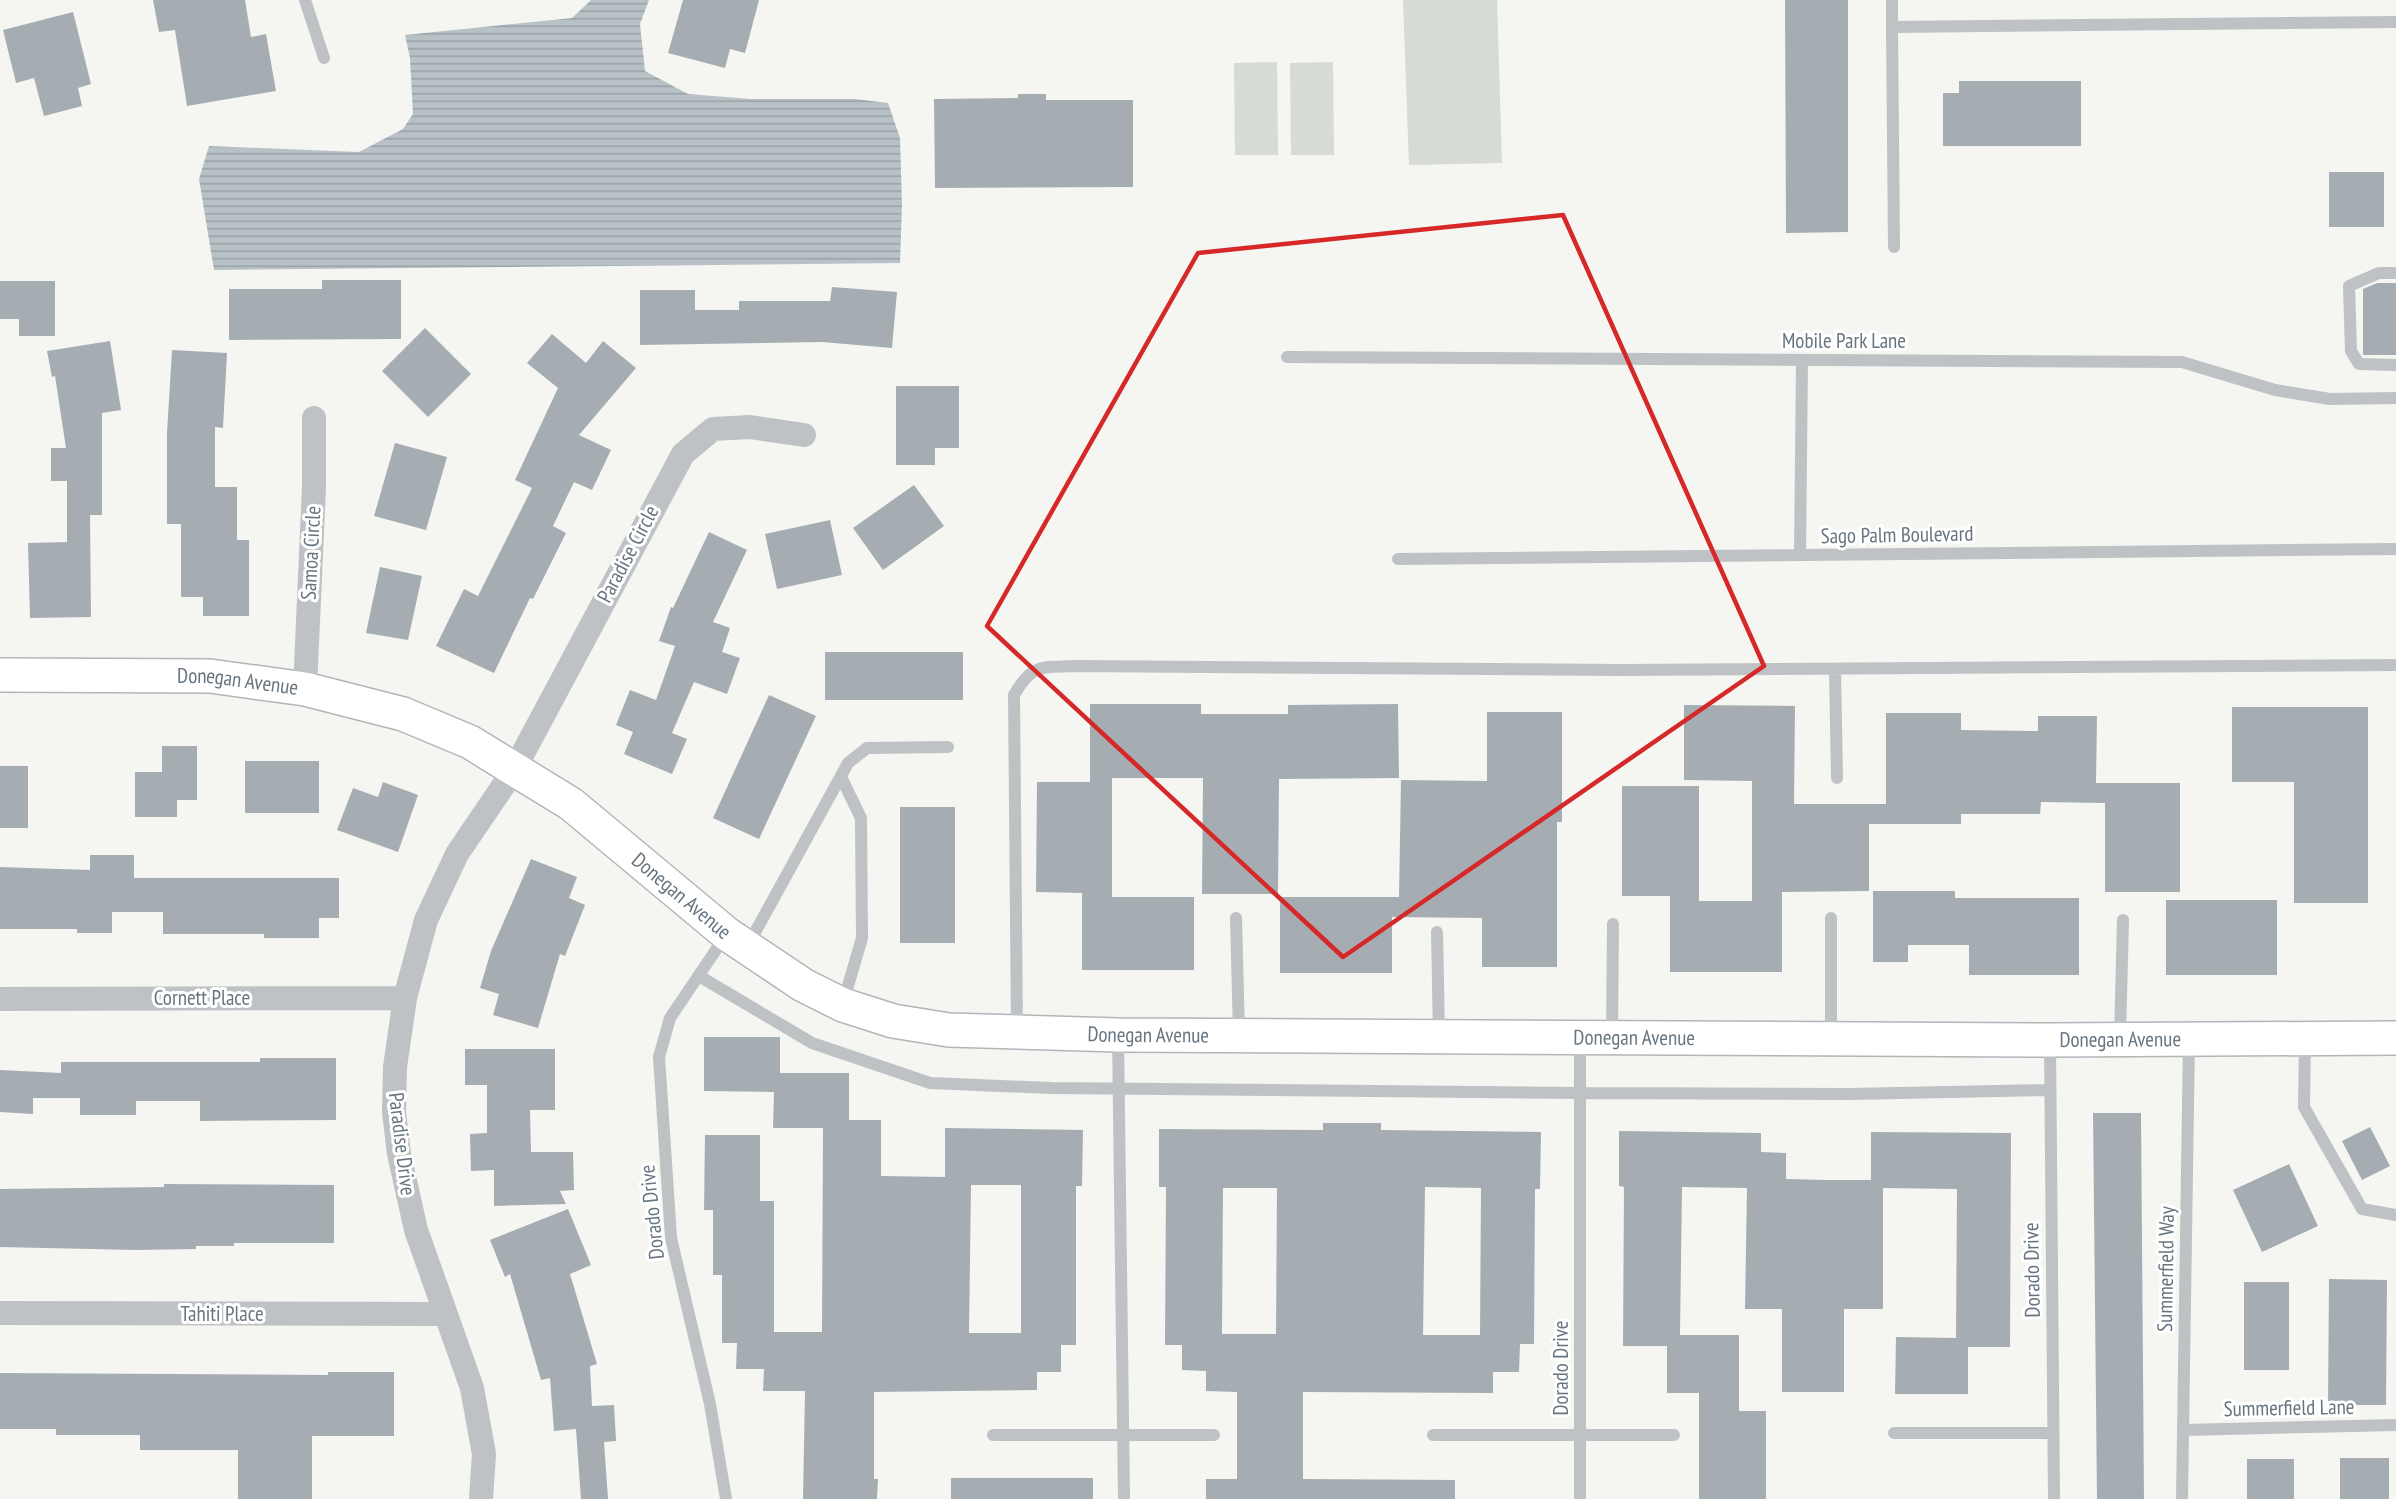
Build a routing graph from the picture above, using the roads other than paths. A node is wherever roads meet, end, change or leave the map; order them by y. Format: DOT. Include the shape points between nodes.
graph roads {
  1 [pos="305,0"];
  2 [pos="1892,0"];
  3 [pos="2396,22"];
  4 [pos="1892,27"];
  5 [pos="324,58"];
  6 [pos="1894,247"];
  7 [pos="2396,273"];
  8 [pos="1287,357"];
  9 [pos="1802,360"];
  10 [pos="2396,365"];
  11 [pos="2396,398"];
  12 [pos="314,418"];
  13 [pos="804,435"];
  14 [pos="2396,549"];
  15 [pos="1800,555"];
  16 [pos="1398,559"];
  17 [pos="2396,665"];
  18 [pos="1835,669"];
  19 [pos="0,675"];
  20 [pos="305,689"];
  21 [pos="948,747"];
  22 [pos="514,770"];
  23 [pos="841,777"];
  24 [pos="1837,778"];
  25 [pos="1236,918"];
  26 [pos="1830,918"];
  27 [pos="2122,920"];
  28 [pos="1613,924"];
  29 [pos="1437,933"];
  30 [pos="737,941"];
  31 [pos="699,976"];
  32 [pos="405,998"];
  33 [pos="0,999"];
  34 [pos="843,1005"];
  35 [pos="1017,1033"];
  36 [pos="1118,1035"];
  37 [pos="1239,1035"];
  38 [pos="1439,1036"];
  39 [pos="1596,1037"];
  40 [pos="2305,1038"];
  41 [pos="2396,1038"];
  42 [pos="1831,1039"];
  43 [pos="2189,1039"];
  44 [pos="2120,1040"];
  45 [pos="2050,1041"];
  46 [pos="1119,1089"];
  47 [pos="2050,1090"];
  48 [pos="1580,1094"];
  49 [pos="2396,1215"];
  50 [pos="0,1314"];
  51 [pos="444,1314"];
  52 [pos="2396,1425"];
  53 [pos="2183,1430"];
  54 [pos="1894,1433"];
  55 [pos="2053,1433"];
  56 [pos="993,1435"];
  57 [pos="1124,1435"];
  58 [pos="1214,1435"];
  59 [pos="1433,1435"];
  60 [pos="1580,1435"];
  61 [pos="1674,1435"];
  62 [pos="482,1499"];
  63 [pos="726,1499"];
  64 [pos="1124,1499"];
  65 [pos="1580,1499"];
  66 [pos="2054,1499"];
  67 [pos="2182,1499"];
  1 -- 5 [label="lane"];
  2 -- 4 [label="lane"];
  3 -- 4 [label="lane"];
  4 -- 6 [label="lane"];
  7 -- 10 [label="lane" via="2379,273 2349,286 2351,351 2359,364"];
  8 -- 9 [label="lane, Mobile Park Lane"];
  9 -- 11 [label="lane, Mobile Park Lane" via="2182,362 2275,390 2330,399"];
  9 -- 15 [label="lane"];
  12 -- 20 [label="street, Samoa Circle"];
  13 -- 22 [label="street, Paradise Circle" via="750,427 713,429 683,454"];
  14 -- 15 [label="lane, Sago Palm Boulevard"];
  15 -- 16 [label="lane, Sago Palm Boulevard"];
  17 -- 18 [label="lane"];
  18 -- 24 [label="lane"];
  18 -- 35 [label="lane" via="1076,666 1040,668 1028,673 1014,695"];
  19 -- 20 [label="street, Donegan Avenue" via="210,676"];
  20 -- 22 [label="street, Donegan Avenue" via="403,714 470,742"];
  21 -- 23 [label="lane, Dorado Drive" via="867,748 848,763"];
  22 -- 30 [label="street, Donegan Avenue" via="571,804"];
  22 -- 32 [label="street, Paradise Drive" via="457,854 426,920"];
  23 -- 30 [label="lane, Dorado Drive"];
  23 -- 34 [label="lane" via="861,818 862,914 862,938"];
  25 -- 37 [label="lane"];
  26 -- 42 [label="lane"];
  27 -- 44 [label="lane"];
  28 -- 39 [label="lane, Dorado Drive"];
  29 -- 38 [label="lane"];
  30 -- 31 [label="lane, Dorado Drive"];
  30 -- 34 [label="street, Donegan Avenue" via="803,985"];
  31 -- 46 [label="lane" via="812,1043 930,1083"];
  31 -- 63 [label="lane, Dorado Drive" via="670,1018 659,1057 671,1238 710,1404"];
  32 -- 33 [label="street, Cornett Place"];
  32 -- 51 [label="street, Paradise Drive" via="394,1067 394,1112 416,1230"];
  34 -- 35 [label="street, Donegan Avenue" via="893,1021 949,1030"];
  35 -- 36 [label="street, Donegan Avenue"];
  36 -- 37 [label="street, Donegan Avenue"];
  36 -- 46 [label="lane"];
  37 -- 38 [label="street, Donegan Avenue"];
  38 -- 39 [label="street, Donegan Avenue"];
  39 -- 42 [label="street, Donegan Avenue"];
  39 -- 48 [label="lane, Dorado Drive"];
  40 -- 41 [label="street, Donegan Avenue"];
  40 -- 43 [label="street, Donegan Avenue"];
  40 -- 49 [label="lane" via="2304,1107 2362,1209"];
  42 -- 45 [label="street, Donegan Avenue"];
  43 -- 44 [label="street, Donegan Avenue"];
  43 -- 53 [label="lane, Summerfield Way"];
  44 -- 45 [label="street, Donegan Avenue"];
  45 -- 47 [label="lane, Dorado Drive"];
  46 -- 48 [label="lane"];
  46 -- 57 [label="lane"];
  47 -- 48 [label="lane"];
  47 -- 55 [label="lane, Dorado Drive"];
  48 -- 60 [label="lane, Dorado Drive"];
  50 -- 51 [label="street, Tahiti Place"];
  51 -- 62 [label="street, Paradise Drive" via="472,1388 484,1454"];
  52 -- 53 [label="lane, Summerfield Lane"];
  53 -- 67 [label="lane, Summerfield Way"];
  54 -- 55 [label="lane"];
  55 -- 66 [label="lane, Dorado Drive"];
  56 -- 57 [label="lane"];
  57 -- 58 [label="lane"];
  57 -- 64 [label="lane"];
  59 -- 60 [label="lane"];
  60 -- 61 [label="lane"];
  60 -- 65 [label="lane, Dorado Drive"];
}
